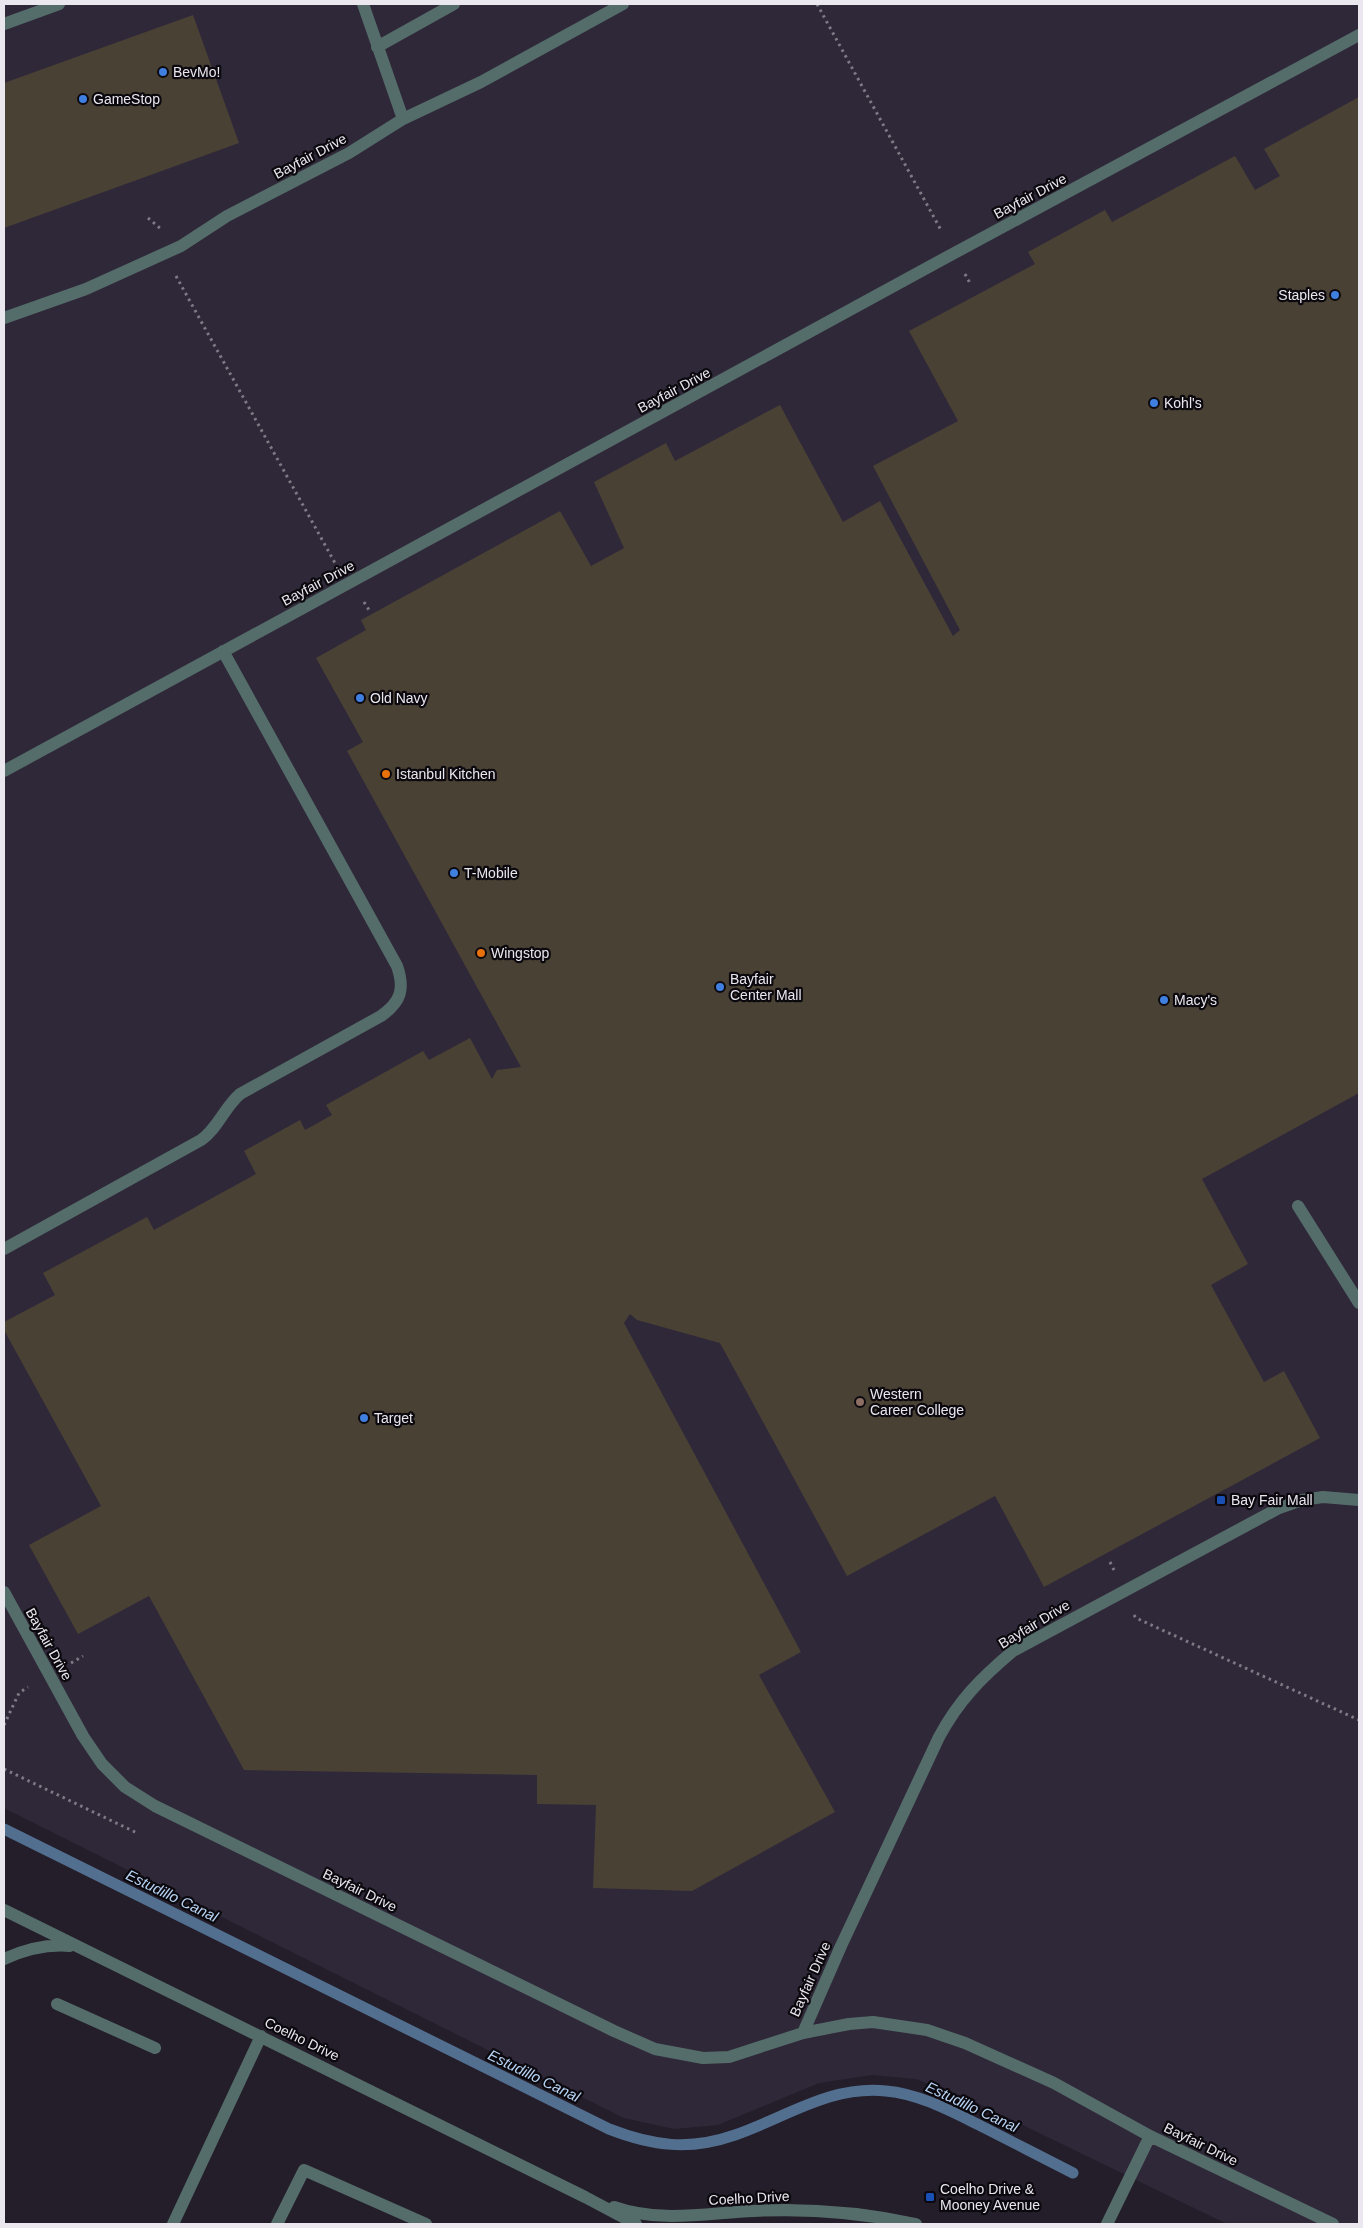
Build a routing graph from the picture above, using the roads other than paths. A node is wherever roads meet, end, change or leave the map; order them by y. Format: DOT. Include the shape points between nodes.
graph roads {
  1 [pos="59,4"];
  2 [pos="363,4"];
  3 [pos="454,4"];
  4 [pos="623,4"];
  5 [pos="4,24"];
  6 [pos="1359,35"];
  7 [pos="377,46"];
  8 [pos="403,120"];
  9 [pos="4,318"];
  10 [pos="223,651"];
  11 [pos="4,771"];
  12 [pos="1298,1206"];
  13 [pos="4,1249"];
  14 [pos="1359,1304"];
  15 [pos="1359,1500"];
  16 [pos="4,1592"];
  17 [pos="4,1910"];
  18 [pos="78,1946"];
  19 [pos="4,1959"];
  20 [pos="57,2004"];
  21 [pos="803,2033"];
  22 [pos="261,2036"];
  23 [pos="156,2048"];
  24 [pos="1150,2136"];
  25 [pos="586,2197"];
  26 [pos="173,2224"];
  27 [pos="277,2224"];
  28 [pos="426,2224"];
  29 [pos="636,2224"];
  30 [pos="916,2224"];
  31 [pos="1108,2224"];
  32 [pos="1332,2224"];
  1 -- 5 [label="lane"];
  2 -- 7 [label="lane"];
  3 -- 7 [label="lane"];
  4 -- 8 [label="lane, Bayfair Drive" via="481,82"];
  6 -- 10 [label="lane, Bayfair Drive"];
  7 -- 8 [label="lane"];
  8 -- 9 [label="lane, Bayfair Drive" via="349,153 227,216 181,246 86,289"];
  10 -- 11 [label="lane, Bayfair Drive"];
  10 -- 13 [label="lane" via="398,966 402,980 400,994 393,1007 381,1016 240,1094 211,1133 201,1140"];
  12 -- 14 [label="lane"];
  15 -- 21 [label="lane, Bayfair Drive" via="1302,1500 1279,1508 1014,1652 968,1692 952,1714"];
  16 -- 21 [label="lane, Bayfair Drive" via="83,1736 102,1764 125,1787 155,1806 655,2050 703,2058 729,2056"];
  17 -- 18 [label="lane, Coelho Drive"];
  18 -- 19 [label="lane" via="52,1945 27,1949"];
  18 -- 22 [label="lane, Coelho Drive"];
  20 -- 23 [label="lane"];
  21 -- 24 [label="lane, Bayfair Drive" via="873,2022 927,2030 965,2043 1054,2083"];
  22 -- 25 [label="lane, Coelho Drive"];
  22 -- 26 [label="lane"];
  24 -- 31 [label="lane"];
  24 -- 32 [label="lane, Bayfair Drive"];
  25 -- 29 [label="lane, Coelho Drive"];
  25 -- 30 [label="lane, Coelho Drive" via="622,2210 665,2216 803,2211 852,2214"];
  27 -- 28 [label="lane" via="304,2170"];
}
